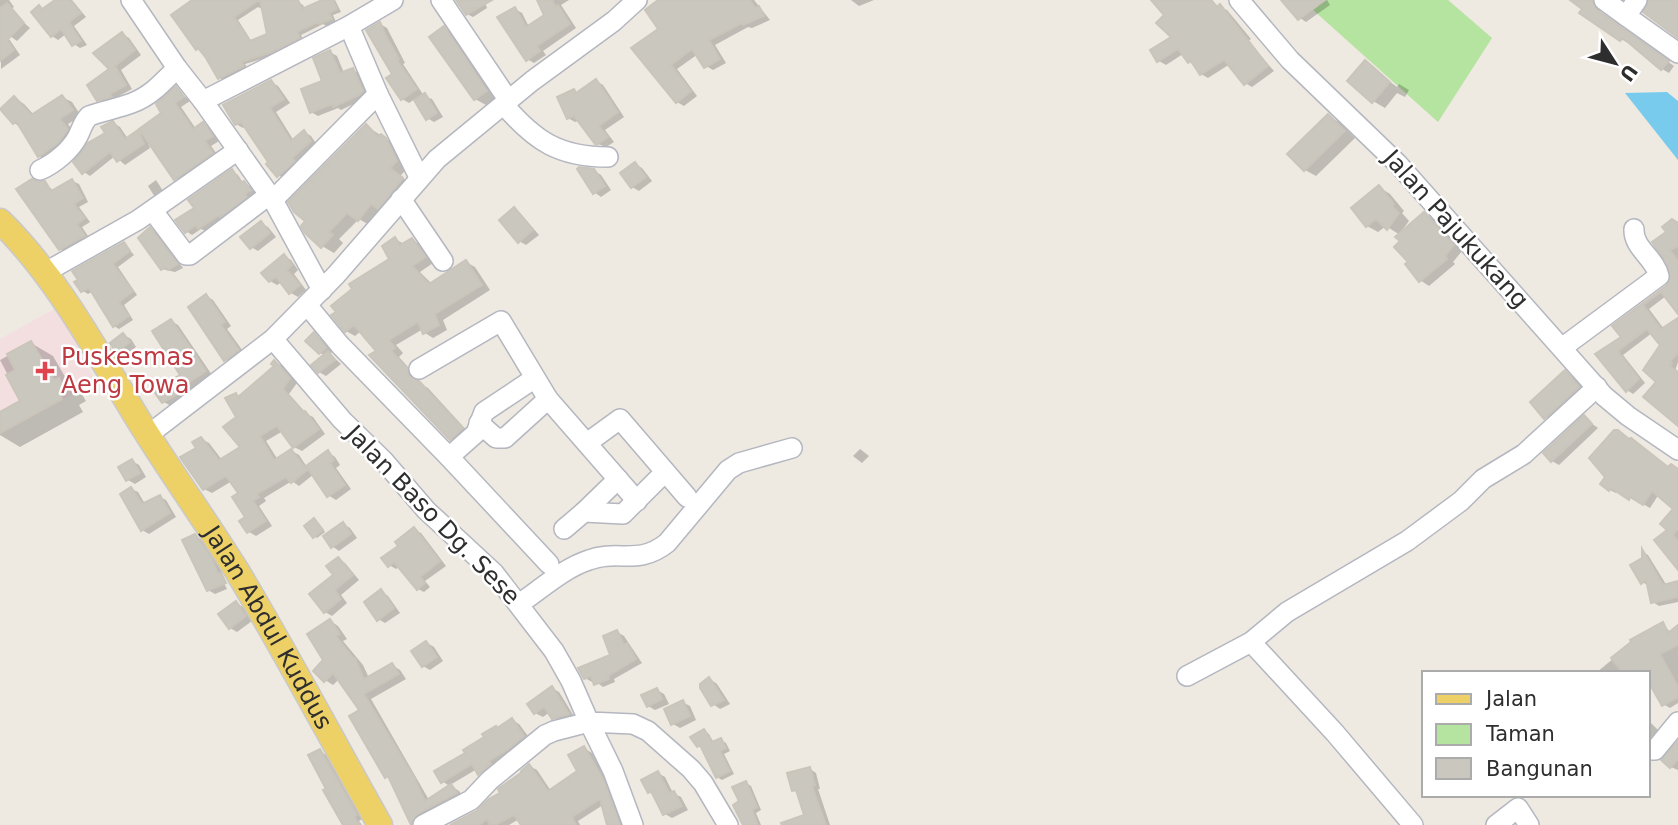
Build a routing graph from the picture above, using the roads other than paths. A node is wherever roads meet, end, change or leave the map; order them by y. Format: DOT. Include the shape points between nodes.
graph roads {
  1 [pos="131,0"];
  2 [pos="441,0"];
  3 [pos="638,0"];
  4 [pos="1239,0"];
  5 [pos="1604,0"];
  6 [pos="381,3"];
  7 [pos="1632,8"];
  8 [pos="349,26"];
  9 [pos="1678,53"];
  10 [pos="177,68"];
  11 [pos="378,94"];
  12 [pos="203,101"];
  13 [pos="507,103"];
  14 [pos="238,150"];
  15 [pos="608,157"];
  16 [pos="40,170"];
  17 [pos="419,177"];
  18 [pos="271,198"];
  19 [pos="401,199"];
  20 [pos="153,211"];
  21 [pos="0,221"];
  22 [pos="1634,229"];
  23 [pos="443,261"];
  24 [pos="44,273"];
  25 [pos="322,290"];
  26 [pos="307,304"];
  27 [pos="273,339"];
  28 [pos="1563,348"];
  29 [pos="419,369"];
  30 [pos="535,378"];
  31 [pos="1597,387"];
  32 [pos="548,399"];
  33 [pos="479,423"];
  34 [pos="148,435"];
  35 [pos="586,443"];
  36 [pos="792,448"];
  37 [pos="1678,450"];
  38 [pos="449,457"];
  39 [pos="666,472"];
  40 [pos="618,479"];
  41 [pos="687,497"];
  42 [pos="637,500"];
  43 [pos="584,512"];
  44 [pos="564,528"];
  45 [pos="549,564"];
  46 [pos="519,604"];
  47 [pos="1251,642"];
  48 [pos="1186,676"];
  49 [pos="589,722"];
  50 [pos="1678,722"];
  51 [pos="1650,750"];
  52 [pos="380,825"];
  53 [pos="423,825"];
  54 [pos="633,825"];
  55 [pos="728,825"];
  56 [pos="1413,825"];
  57 [pos="1496,825"];
  58 [pos="1529,825"];
  1 -- 10 [label="street"];
  2 -- 13 [label="street"];
  3 -- 13 [label="street"];
  4 -- 28 [label="street, Jalan Pajukukang" via="1290,60 1398,164"];
  5 -- 7 [label="street"];
  6 -- 8 [label="street"];
  7 -- 9 [label="street"];
  8 -- 11 [label="street"];
  8 -- 12 [label="street"];
  10 -- 12 [label="street"];
  10 -- 16 [label="street" via="144,97 89,116 72,144"];
  11 -- 17 [label="street"];
  11 -- 18 [label="street"];
  12 -- 14 [label="street"];
  13 -- 15 [label="street" via="523,126 545,143 577,156"];
  13 -- 17 [label="street"];
  14 -- 18 [label="street"];
  14 -- 20 [label="street"];
  17 -- 19 [label="street"];
  18 -- 20 [label="street" via="190,255"];
  18 -- 25 [label="street"];
  19 -- 23 [label="street"];
  19 -- 25 [label="street"];
  20 -- 24 [label="street"];
  21 -- 24 [label="main road, Jalan Abdul Kuddus"];
  22 -- 28 [label="street" via="1633,236 1659,276"];
  24 -- 34 [label="main road, Jalan Abdul Kuddus"];
  25 -- 26 [label="street"];
  26 -- 27 [label="street"];
  26 -- 38 [label="street" via="340,345"];
  27 -- 34 [label="street"];
  27 -- 46 [label="street, Jalan Baso Dg. Sese" via="342,420"];
  28 -- 31 [label="street, Jalan Pajukukang"];
  29 -- 30 [label="street" via="501,321"];
  30 -- 32 [label="street"];
  30 -- 33 [label="street" via="486,411"];
  31 -- 37 [label="street, Jalan Pajukukang" via="1628,416"];
  31 -- 47 [label="street" via="1524,454 1483,480 1419,533 1287,612"];
  32 -- 33 [label="street" via="505,438 496,438"];
  32 -- 35 [label="street"];
  33 -- 38 [label="street" via="476,433"];
  34 -- 52 [label="main road, Jalan Abdul Kuddus" via="248,591"];
  35 -- 39 [label="street" via="620,419"];
  35 -- 40 [label="street"];
  36 -- 46 [label="street" via="728,470 656,552 590,559"];
  38 -- 45 [label="street"];
  39 -- 41 [label="street"];
  39 -- 42 [label="street"];
  40 -- 42 [label="street"];
  40 -- 43 [label="street"];
  42 -- 43 [label="street" via="623,514"];
  43 -- 44 [label="street"];
  46 -- 49 [label="street, Jalan Baso Dg. Sese" via="554,651"];
  47 -- 48 [label="street"];
  47 -- 56 [label="street"];
  49 -- 53 [label="street" via="545,735 471,800"];
  49 -- 54 [label="street, Jalan Baso Dg. Sese"];
  49 -- 55 [label="street" via="633,724 648,731 703,783"];
  50 -- 51 [label="street" via="1655,750"];
  57 -- 58 [label="street" via="1518,808"];
}
